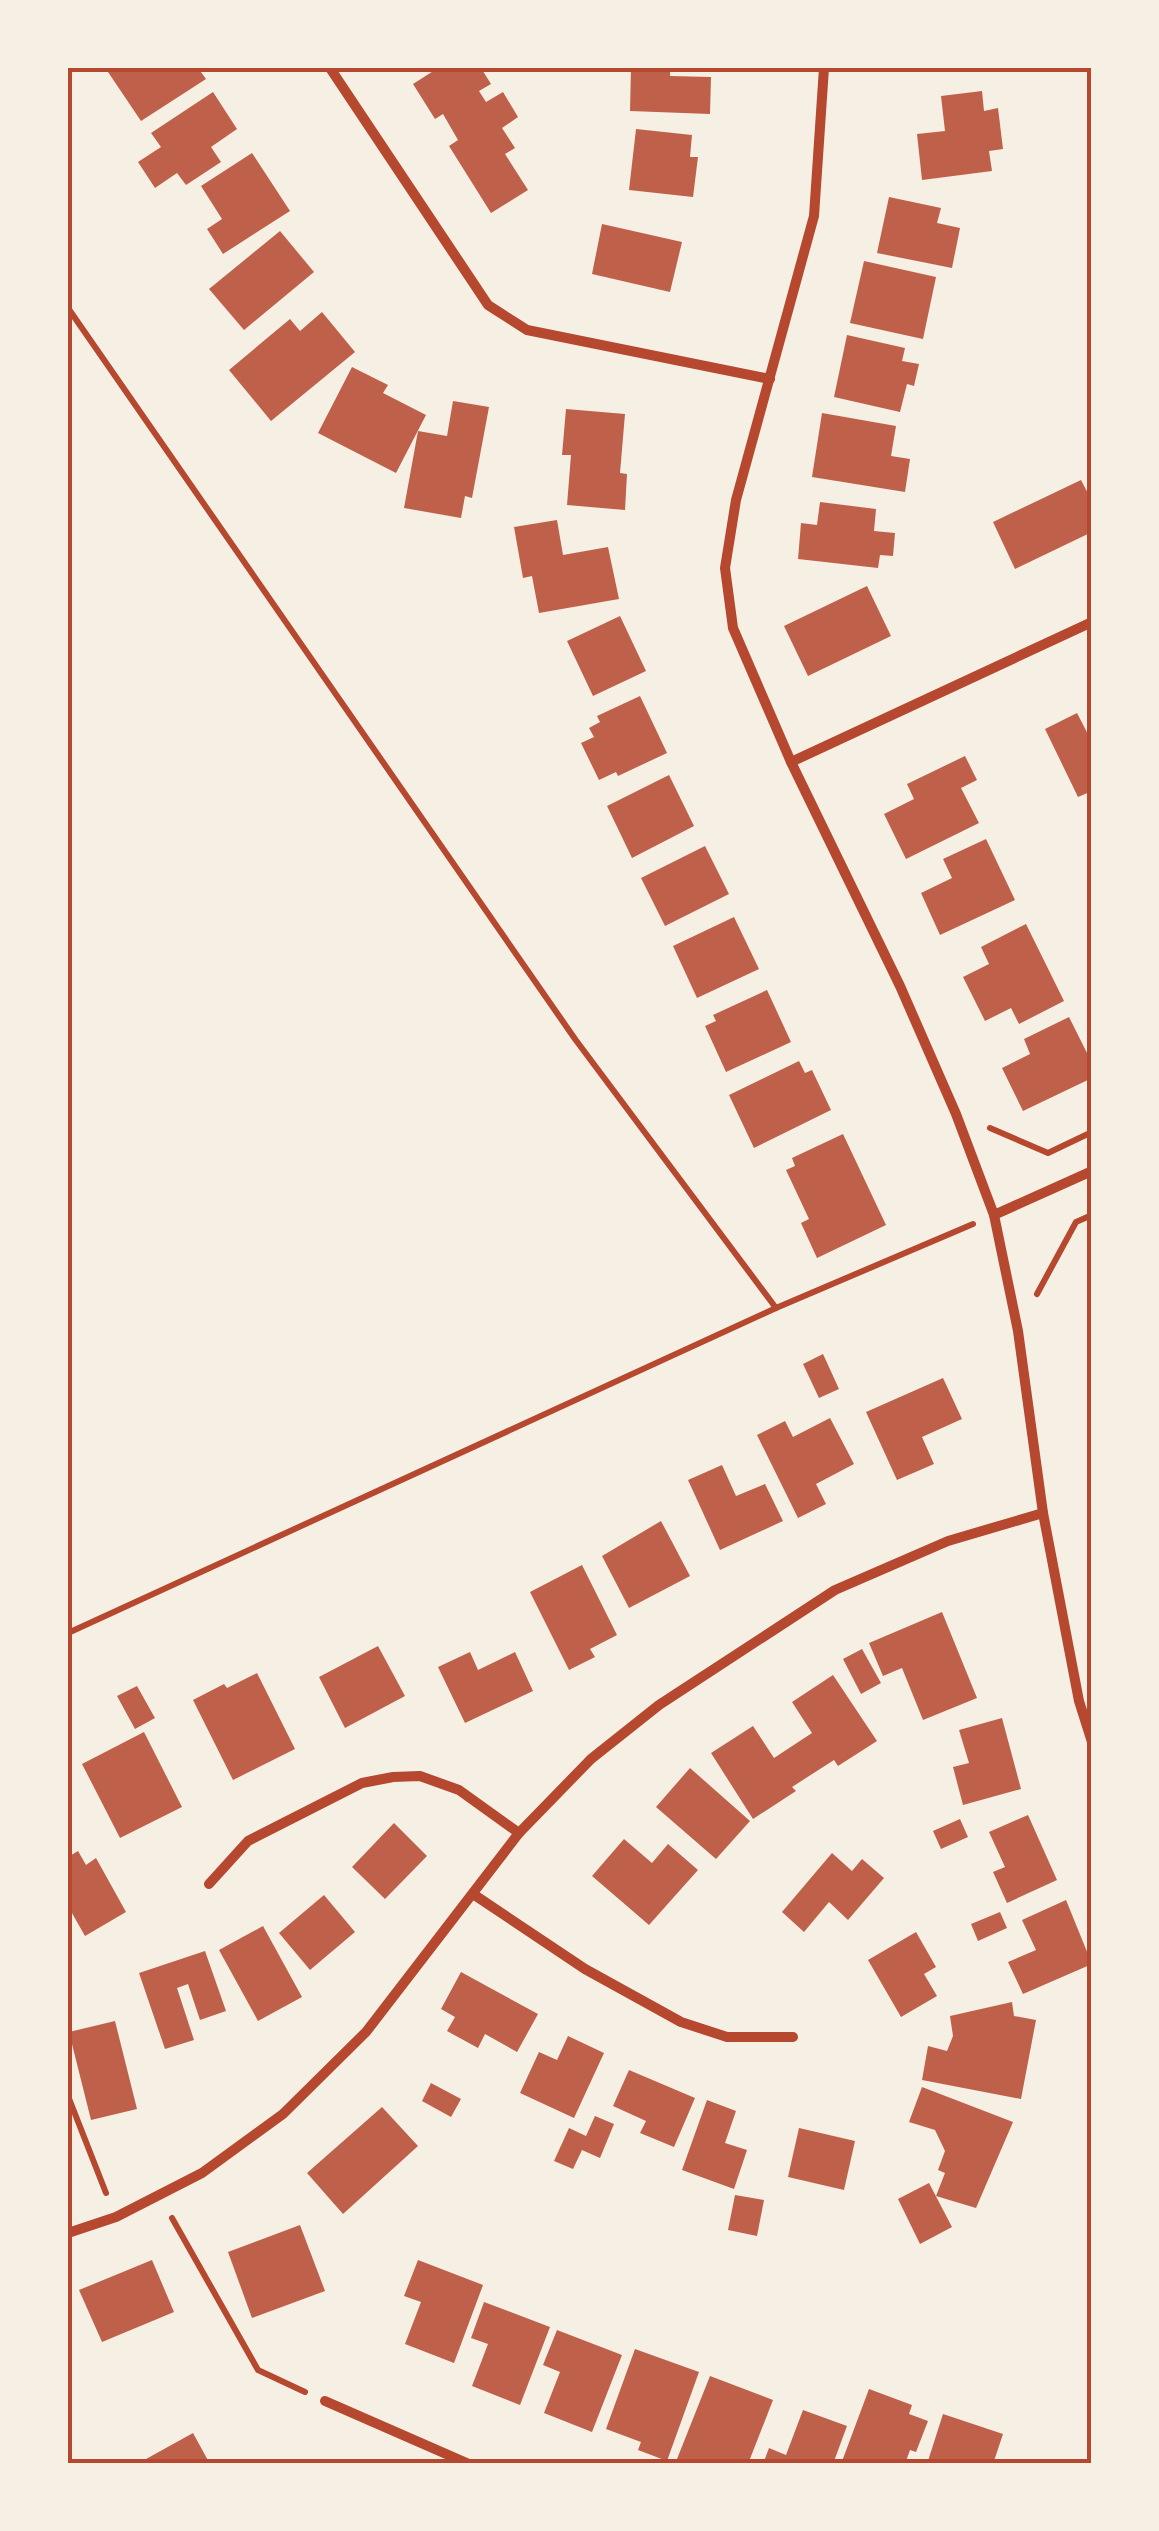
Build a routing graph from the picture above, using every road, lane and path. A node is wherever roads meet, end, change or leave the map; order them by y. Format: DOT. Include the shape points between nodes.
graph roads {
  1 [pos="330,68"];
  2 [pos="824,68"];
  3 [pos="68,308"];
  4 [pos="770,379"];
  5 [pos="1092,622"];
  6 [pos="791,762"];
  7 [pos="956,1114"];
  8 [pos="1092,1132"];
  9 [pos="1092,1170"];
  10 [pos="1092,1214"];
  11 [pos="994,1215"];
  12 [pos="776,1308"];
  13 [pos="1018,1330"];
  14 [pos="1043,1513"];
  15 [pos="68,1633"];
  16 [pos="1092,1742"];
  17 [pos="519,1833"];
  18 [pos="208,1884"];
  19 [pos="473,1894"];
  20 [pos="793,2037"];
  21 [pos="68,2096"];
  22 [pos="159,2194"];
  23 [pos="116,2217"];
  24 [pos="68,2233"];
  25 [pos="324,2401"];
  26 [pos="468,2464"];
  1 -- 4 [label="street" via="488,305 527,330"];
  2 -- 4 [label="street" via="814,216"];
  3 -- 12 [label="path" via="575,1039"];
  4 -- 6 [label="street" via="736,500 725,568 733,628"];
  5 -- 6 [label="street"];
  6 -- 7 [label="street"];
  7 -- 8 [label="path" via="1048,1153"];
  7 -- 11 [label="street"];
  9 -- 11 [label="street"];
  10 -- 13 [label="path" via="1076,1222"];
  11 -- 12 [label="path"];
  11 -- 13 [label="street"];
  12 -- 15 [label="path"];
  13 -- 14 [label="street"];
  14 -- 16 [label="street"];
  14 -- 17 [label="street" via="948,1540 835,1590 659,1706 591,1760"];
  17 -- 18 [label="street" via="459,1790 420,1776 362,1783 248,1841"];
  17 -- 19 [label="street"];
  19 -- 20 [label="street" via="572,1962 681,2022 727,2037"];
  19 -- 22 [label="street" via="366,2032 283,2114"];
  21 -- 23 [label="path"];
  22 -- 23 [label="street"];
  22 -- 25 [label="path" via="258,2370"];
  23 -- 24 [label="street"];
  25 -- 26 [label="street"];
}
